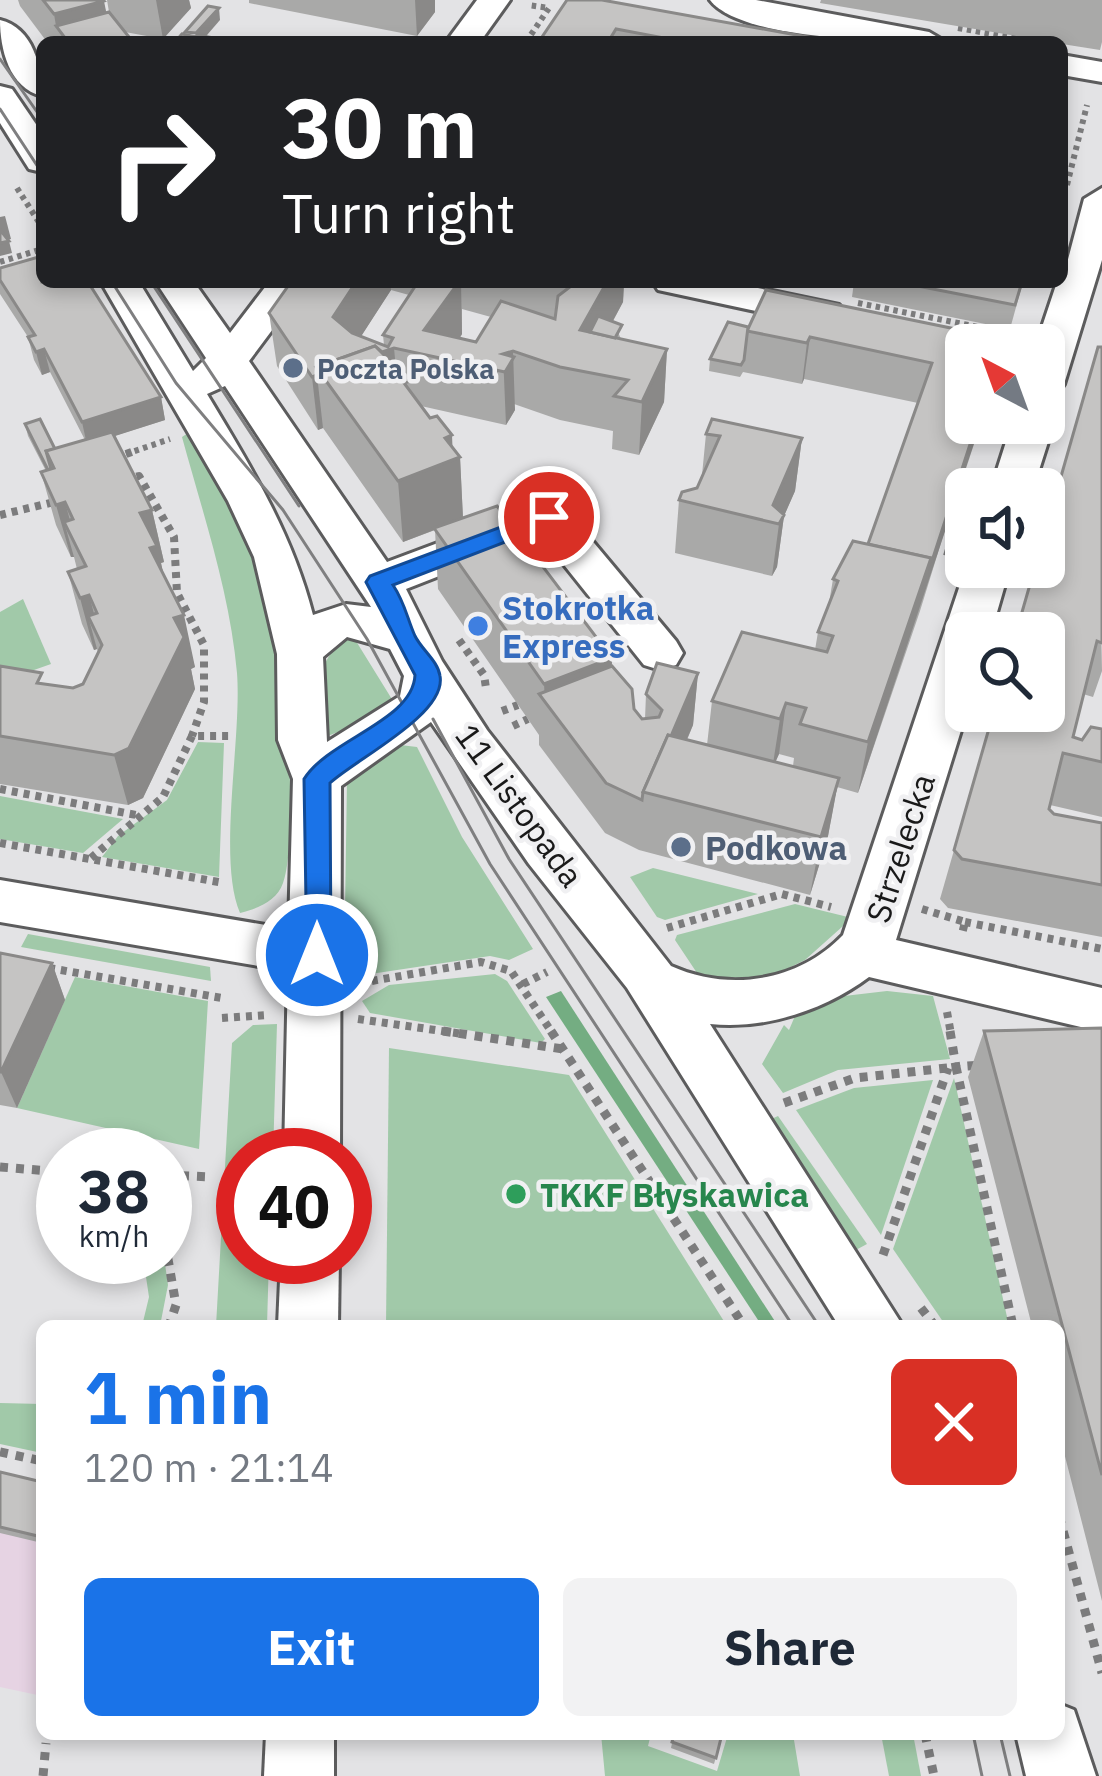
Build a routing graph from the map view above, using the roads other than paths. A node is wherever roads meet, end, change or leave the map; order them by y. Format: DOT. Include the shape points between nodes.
graph roads {
  1 [pos="494,0"];
  2 [pos="726,0"];
  3 [pos="0,30"];
  4 [pos="467,36"];
  5 [pos="893,36"];
  6 [pos="1068,66"];
  7 [pos="1102,72"];
  8 [pos="0,79"];
  9 [pos="36,81"];
  10 [pos="36,88"];
  11 [pos="0,96"];
  12 [pos="36,152"];
  13 [pos="1102,199"];
  14 [pos="124,288"];
  15 [pos="179,288"];
  16 [pos="284,288"];
  17 [pos="710,288"];
  18 [pos="848,310"];
  19 [pos="1065,337"];
  20 [pos="166,353"];
  21 [pos="227,362"];
  22 [pos="185,427"];
  23 [pos="378,582"];
  24 [pos="428,648"];
  25 [pos="660,652"];
  26 [pos="300,654"];
  27 [pos="945,706"];
  28 [pos="317,779"];
  29 [pos="0,901"];
  30 [pos="862,954"];
  31 [pos="317,955"];
  32 [pos="652,957"];
  33 [pos="769,1003"];
  34 [pos="1102,1010"];
  35 [pos="764,1118"];
  36 [pos="329,1128"];
  37 [pos="321,1284"];
  38 [pos="310,1320"];
  39 [pos="870,1320"];
  40 [pos="300,1740"];
  41 [pos="1051,1740"];
  42 [pos="299,1776"];
  43 [pos="1060,1776"];
  1 -- 4 [label="street"];
  2 -- 5 [label="street" via="762,14"];
  3 -- 9 [label="street"];
  6 -- 7 [label="street"];
  8 -- 10 [label="street"];
  11 -- 12 [label="street"];
  13 -- 19 [label="street"];
  14 -- 20 [label="street"];
  15 -- 21 [label="street, 11 Listopada"];
  16 -- 21 [label="street"];
  17 -- 18 [label="street"];
  20 -- 21 [label="street" via="197,367"];
  20 -- 22 [label="street"];
  21 -- 22 [label="street" via="196,394"];
  21 -- 23 [label="street, 11 Listopada"];
  22 -- 26 [label="street" via="265,530"];
  23 -- 24 [label="street, 11 Listopada"];
  23 -- 25 [label="street" via="549,517"];
  24 -- 26 [label="street" via="376,622 338,620"];
  24 -- 28 [label="street" via="421,705"];
  24 -- 32 [label="street, 11 Listopada" via="552,856"];
  26 -- 28 [label="street" via="302,740"];
  27 -- 30 [label="street, Strzelecka"];
  28 -- 31 [label="street"];
  29 -- 31 [label="street"];
  30 -- 33 [label="street, Strzelecka"];
  30 -- 34 [label="street"];
  31 -- 36 [label="street"];
  32 -- 33 [label="street, Strzelecka" via="700,1001"];
  32 -- 35 [label="street, 11 Listopada"];
  33 -- 35 [label="street" via="745,1035 735,1067 740,1105"];
  35 -- 39 [label="street, 11 Listopada"];
  37 -- 38 [label="street"];
  40 -- 42 [label="street"];
  41 -- 43 [label="street"];
}
